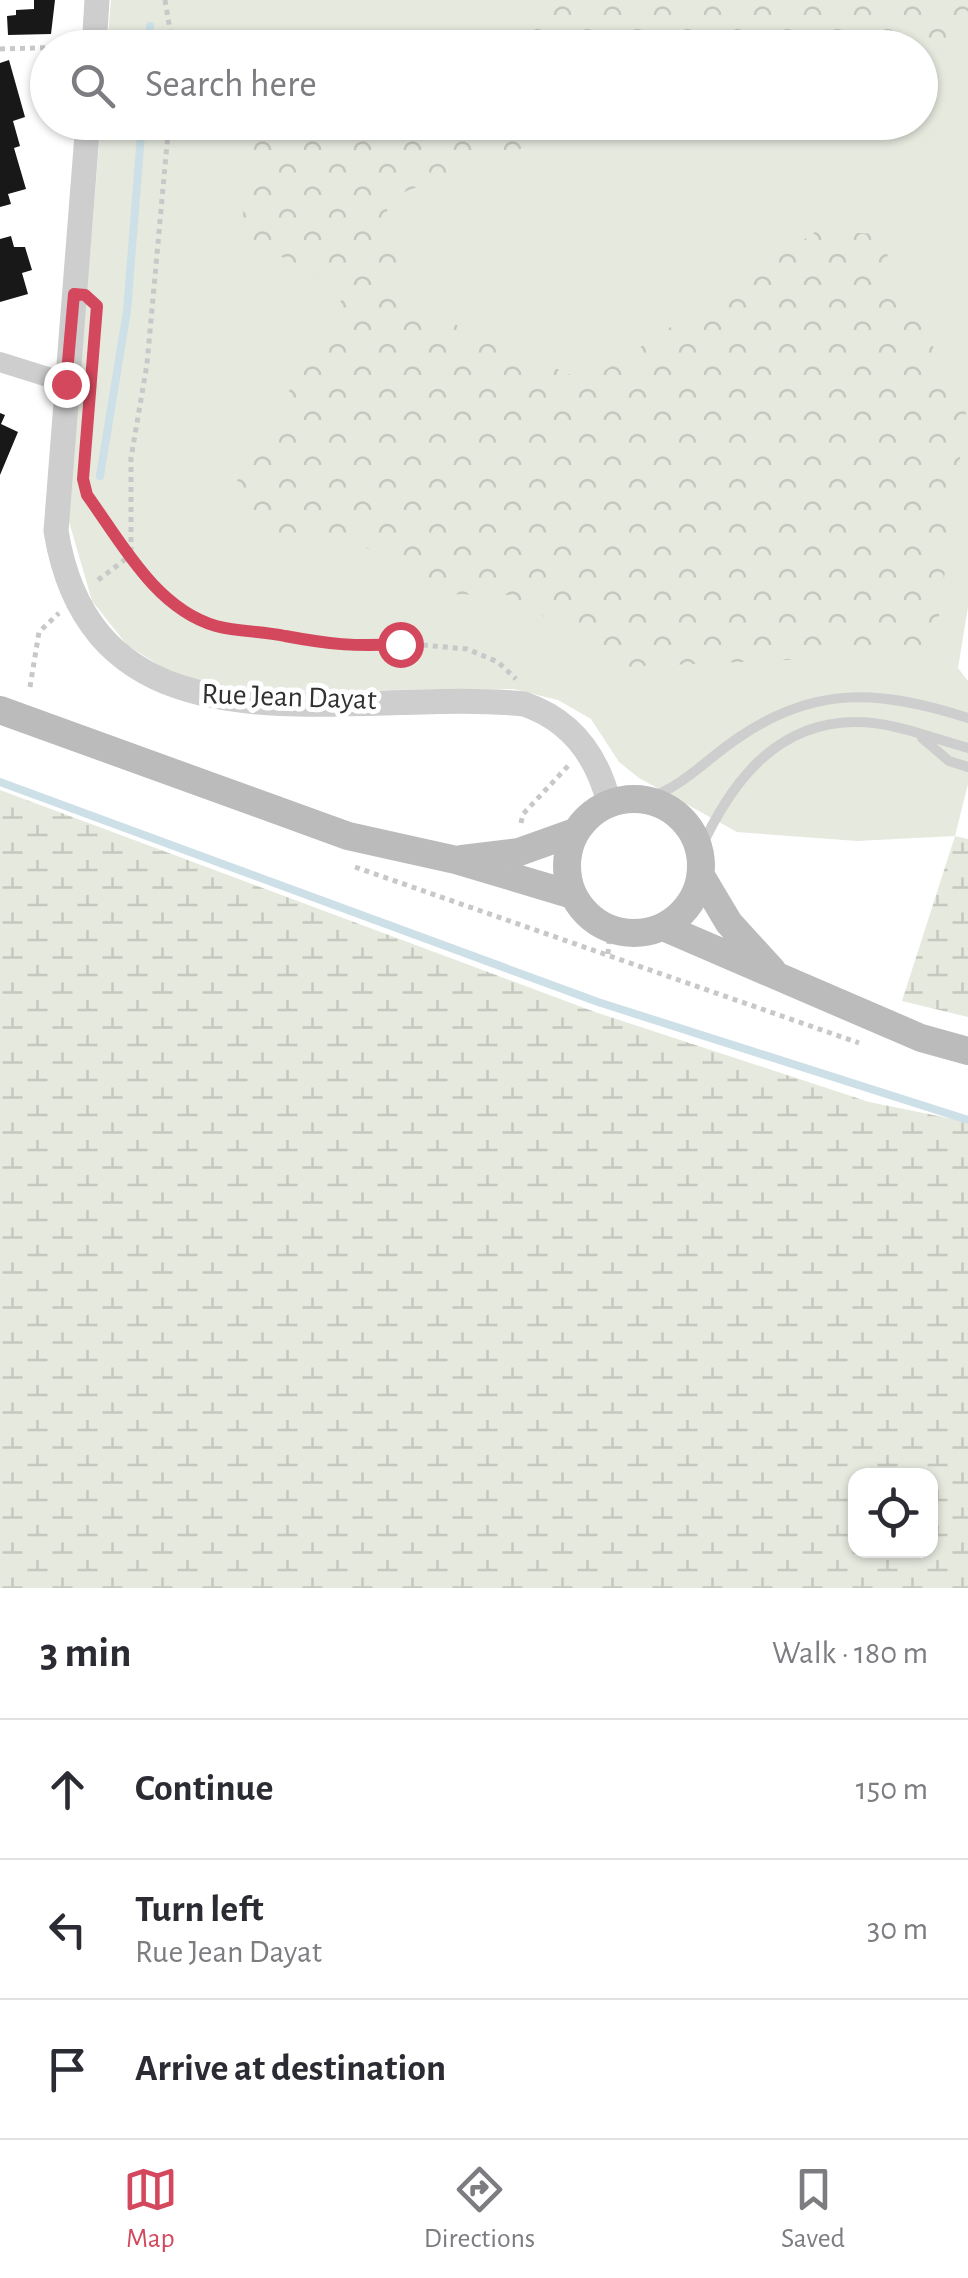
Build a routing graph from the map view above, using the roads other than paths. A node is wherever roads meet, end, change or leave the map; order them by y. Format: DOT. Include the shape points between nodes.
graph roads {
  1 [pos="97,0"];
  2 [pos="95,30"];
  3 [pos="86,140"];
  4 [pos="0,362"];
  5 [pos="66,384"];
  6 [pos="0,710"];
  7 [pos="968,718"];
  8 [pos="918,734"];
  9 [pos="968,748"];
  10 [pos="968,767"];
  11 [pos="646,799"];
  12 [pos="609,802"];
  13 [pos="575,832"];
  14 [pos="456,860"];
  15 [pos="700,863"];
  16 [pos="573,895"];
  17 [pos="663,926"];
  18 [pos="773,971"];
  19 [pos="968,1052"];
  1 -- 2 [label="street"];
  3 -- 5 [label="street, Rue Jean Dayat"];
  4 -- 5 [label="street"];
  5 -- 12 [label="street, Rue Jean Dayat" via="59,548 82,608 128,662 164,684 218,700 524,704 573,731"];
  6 -- 14 [label="main road" via="330,830"];
  7 -- 11 [label="lane" via="858,693 812,701 742,735 672,791"];
  8 -- 9 [label="lane"];
  8 -- 10 [label="lane"];
  8 -- 15 [label="lane" via="854,722 796,735 754,761 719,806"];
  11 -- 12 [label="main road"];
  11 -- 15 [label="main road" via="677,813 694,833"];
  12 -- 13 [label="main road"];
  13 -- 14 [label="main road" via="519,852"];
  13 -- 16 [label="main road" via="566,868"];
  14 -- 16 [label="main road"];
  15 -- 17 [label="main road" via="690,902"];
  15 -- 18 [label="main road" via="729,923"];
  16 -- 17 [label="main road" via="609,941"];
  17 -- 18 [label="main road"];
  18 -- 19 [label="main road" via="921,1038"];
}
